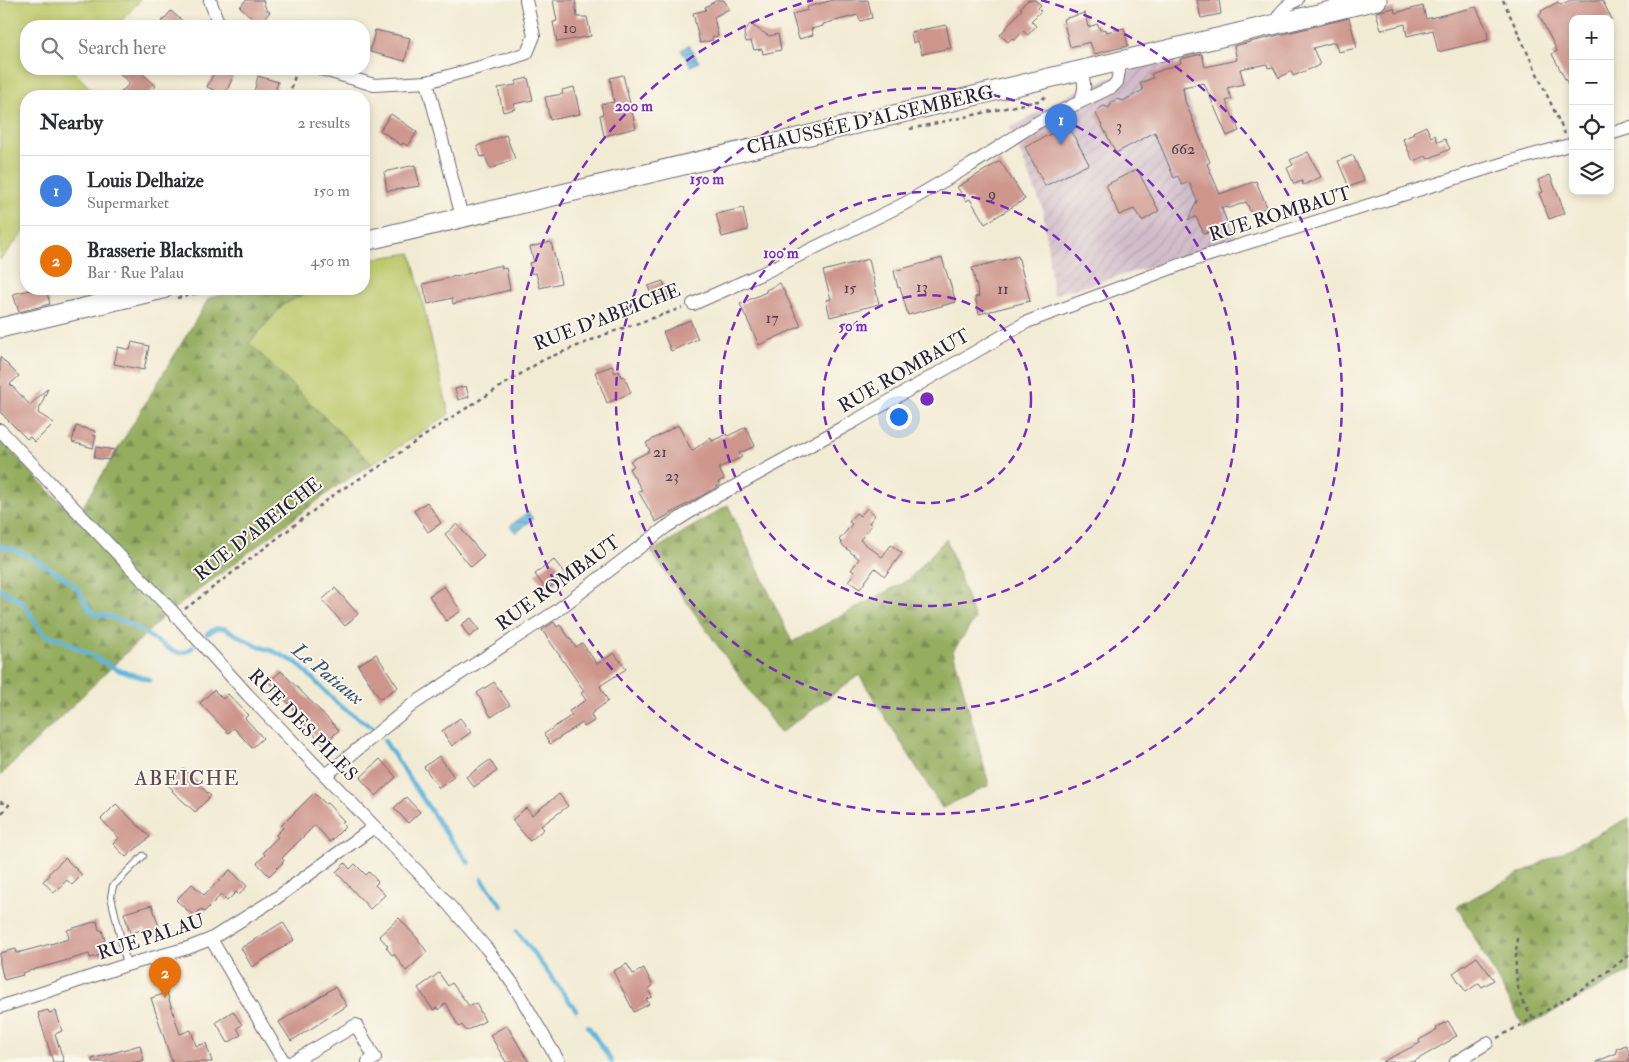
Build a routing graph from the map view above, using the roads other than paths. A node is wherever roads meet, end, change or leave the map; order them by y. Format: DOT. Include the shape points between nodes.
graph roads {
  1 [pos="210,0"];
  2 [pos="526,0"];
  3 [pos="1297,0"];
  4 [pos="1377,0"];
  5 [pos="217,20"];
  6 [pos="1275,24"];
  7 [pos="1121,60"];
  8 [pos="1080,69"];
  9 [pos="342,75"];
  10 [pos="428,82"];
  11 [pos="1080,102"];
  12 [pos="1629,128"];
  13 [pos="1614,133"];
  14 [pos="1569,145"];
  15 [pos="462,217"];
  16 [pos="370,240"];
  17 [pos="138,295"];
  18 [pos="693,304"];
  19 [pos="0,328"];
  20 [pos="0,430"];
  21 [pos="326,775"];
  22 [pos="374,827"];
  23 [pos="143,856"];
  24 [pos="210,939"];
  25 [pos="127,965"];
  26 [pos="0,1007"];
  27 [pos="1487,1043"];
  28 [pos="284,1062"];
  29 [pos="292,1062"];
  30 [pos="368,1062"];
  31 [pos="559,1062"];
  32 [pos="1456,1062"];
  1 -- 5 [label="street"];
  2 -- 10 [label="street" via="534,36 527,53"];
  3 -- 6 [label="street" via="1279,14"];
  4 -- 6 [label="main road, CHAUSSÉE D'ALSEMBERG"];
  6 -- 7 [label="main road, CHAUSSÉE D'ALSEMBERG"];
  7 -- 8 [label="main road, CHAUSSÉE D'ALSEMBERG"];
  7 -- 11 [label="street, RUE D'ABEICHE" via="1117,82"];
  8 -- 11 [label="street" via="1085,82"];
  8 -- 15 [label="main road, CHAUSSÉE D'ALSEMBERG"];
  9 -- 10 [label="street" via="374,85"];
  10 -- 15 [label="street"];
  11 -- 18 [label="street, RUE D'ABEICHE" via="1038,122 904,204"];
  12 -- 13 [label="street"];
  14 -- 21 [label="street, RUE ROMBAUT" via="1196,259 1027,322 666,527 554,612 412,705"];
  15 -- 16 [label="main road, CHAUSSÉE D'ALSEMBERG"];
  17 -- 19 [label="main road"];
  20 -- 21 [label="street, RUE DES PILES"];
  21 -- 22 [label="street, RUE DES PILES"];
  22 -- 24 [label="street, RUE PALAU" via="275,900"];
  22 -- 31 [label="street, RUE DES PILES" via="487,949 513,984"];
  23 -- 25 [label="lane" via="112,886 110,897"];
  24 -- 25 [label="street, RUE PALAU"];
  24 -- 28 [label="street"];
  25 -- 26 [label="street, RUE PALAU"];
  27 -- 32 [label="street"];
  29 -- 30 [label="street" via="356,1025 375,1058"];
}
